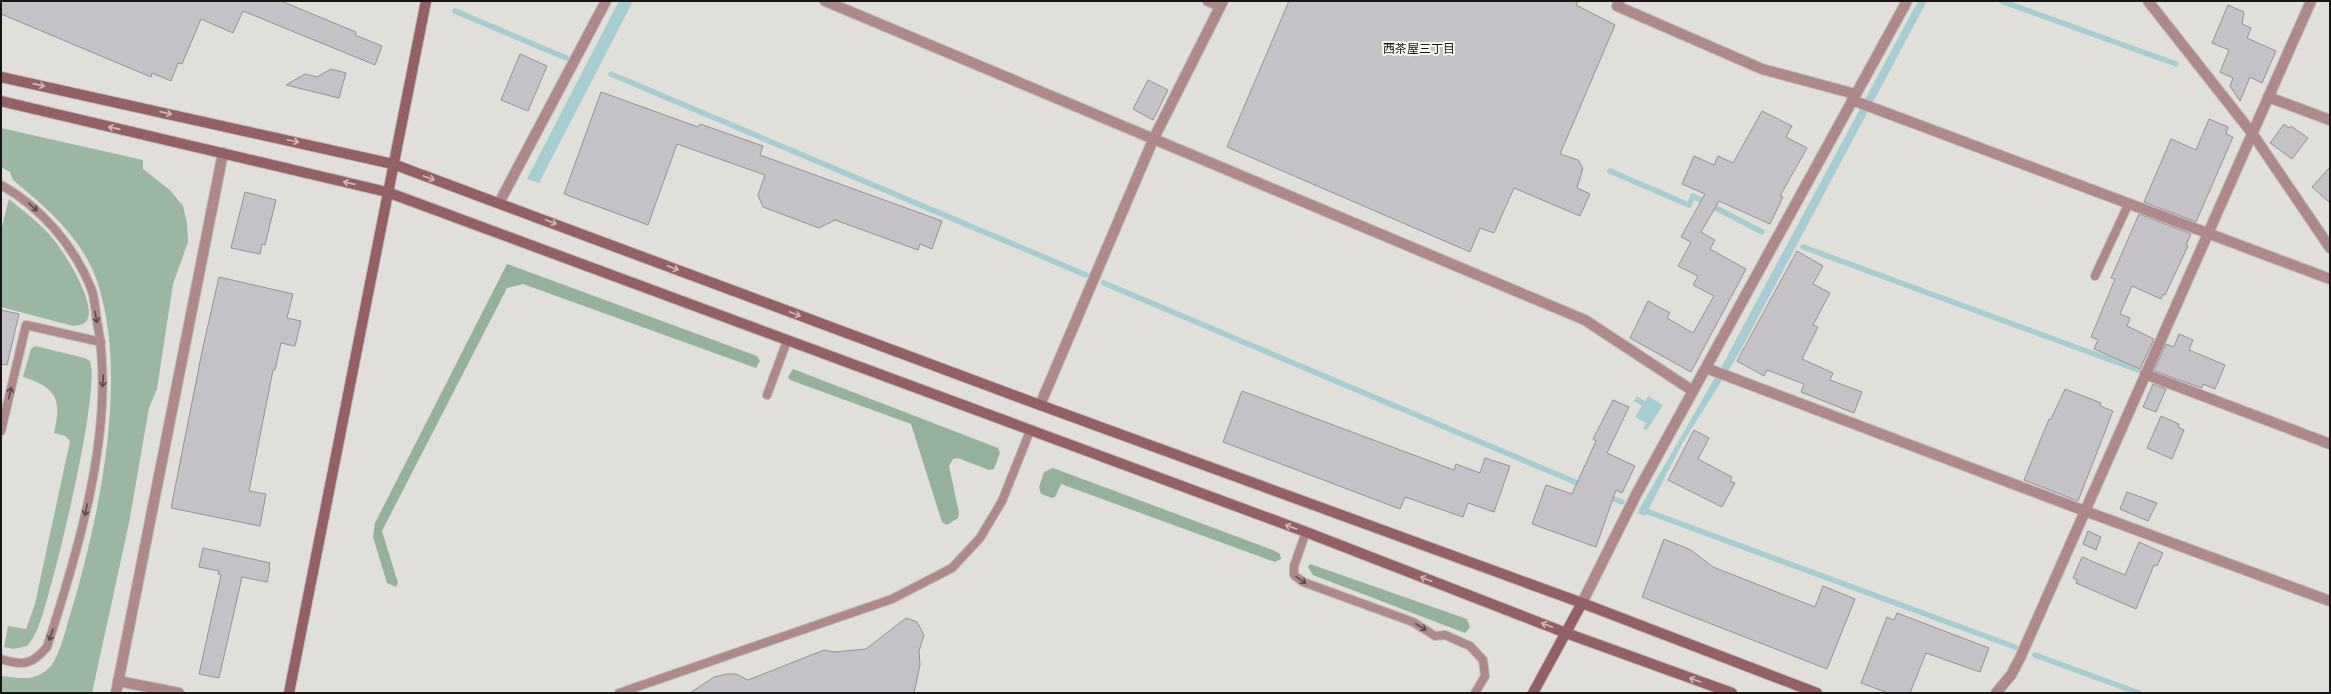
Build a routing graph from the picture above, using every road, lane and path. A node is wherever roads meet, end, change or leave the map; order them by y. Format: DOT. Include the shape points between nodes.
graph roads {
  1 [pos="426,1"];
  2 [pos="606,1"];
  3 [pos="826,1"];
  4 [pos="1208,1"];
  5 [pos="1619,1"];
  6 [pos="1907,1"];
  7 [pos="2148,1"];
  8 [pos="2311,1"];
  9 [pos="1221,4"];
  10 [pos="1,77"];
  11 [pos="2268,97"];
  12 [pos="1855,99"];
  13 [pos="1,101"];
  14 [pos="2330,120"];
  15 [pos="2252,133"];
  16 [pos="1153,140"];
  17 [pos="223,153"];
  18 [pos="393,164"];
  19 [pos="1,185"];
  20 [pos="387,192"];
  21 [pos="499,203"];
  22 [pos="2128,205"];
  23 [pos="2206,235"];
  24 [pos="2330,248"];
  25 [pos="2095,276"];
  26 [pos="2330,279"];
  27 [pos="787,341"];
  28 [pos="101,342"];
  29 [pos="1710,370"];
  30 [pos="2145,374"];
  31 [pos="1694,391"];
  32 [pos="767,395"];
  33 [pos="1040,406"];
  34 [pos="1,431"];
  35 [pos="1030,431"];
  36 [pos="2330,444"];
  37 [pos="2085,511"];
  38 [pos="1306,532"];
  39 [pos="2330,601"];
  40 [pos="1582,603"];
  41 [pos="1566,633"];
  42 [pos="1,659"];
  43 [pos="118,681"];
  44 [pos="116,693"];
  45 [pos="179,693"];
  46 [pos="289,693"];
  47 [pos="619,693"];
  48 [pos="1475,693"];
  49 [pos="1533,693"];
  50 [pos="1732,693"];
  51 [pos="1817,693"];
  52 [pos="1996,693"];
  1 -- 18 [label="street"];
  2 -- 21 [label="street"];
  3 -- 16 [label="street"];
  4 -- 9 [label="street"];
  5 -- 12 [label="street" via="1617,6 1762,69"];
  6 -- 12 [label="street"];
  7 -- 15 [label="street"];
  8 -- 11 [label="street"];
  9 -- 16 [label="street"];
  10 -- 18 [label="street, one-way"];
  11 -- 14 [label="street"];
  11 -- 15 [label="street"];
  12 -- 22 [label="street" via="1872,108"];
  12 -- 29 [label="street"];
  17 -- 13 [label="street, one-way"];
  15 -- 23 [label="street"];
  15 -- 24 [label="street"];
  16 -- 31 [label="street" via="1586,320"];
  16 -- 33 [label="street"];
  20 -- 17 [label="street, one-way"];
  17 -- 43 [label="street"];
  18 -- 20 [label="street"];
  18 -- 21 [label="street, one-way"];
  19 -- 28 [label="lane, one-way" via="38,212 58,233 79,264 91,289"];
  20 -- 27 [label="street"];
  20 -- 46 [label="street"];
  21 -- 33 [label="street, one-way"];
  22 -- 23 [label="street"];
  22 -- 25 [label="lane"];
  23 -- 26 [label="street"];
  23 -- 30 [label="street"];
  27 -- 32 [label="lane"];
  27 -- 35 [label="street"];
  34 -- 28 [label="lane, one-way" via="26,325"];
  28 -- 42 [label="lane, one-way" via="104,365 93,477 65,593 47,647 37,659 26,663"];
  29 -- 31 [label="street"];
  29 -- 37 [label="street"];
  30 -- 36 [label="street"];
  30 -- 37 [label="street"];
  31 -- 40 [label="street" via="1637,493"];
  33 -- 40 [label="street"];
  38 -- 35 [label="street, one-way"];
  35 -- 47 [label="lane" via="1002,501 980,538 952,568 892,599"];
  37 -- 39 [label="street"];
  37 -- 52 [label="street" via="2020,658 2011,675"];
  41 -- 38 [label="street, one-way"];
  38 -- 48 [label="lane, one-way" via="1294,566 1294,575 1303,582 1413,622 1435,636 1445,635 1470,646 1483,660 1485,676"];
  40 -- 41 [label="street"];
  40 -- 51 [label="street"];
  41 -- 49 [label="street"];
  50 -- 41 [label="street, one-way"];
  43 -- 44 [label="street"];
  43 -- 45 [label="street"];
}
